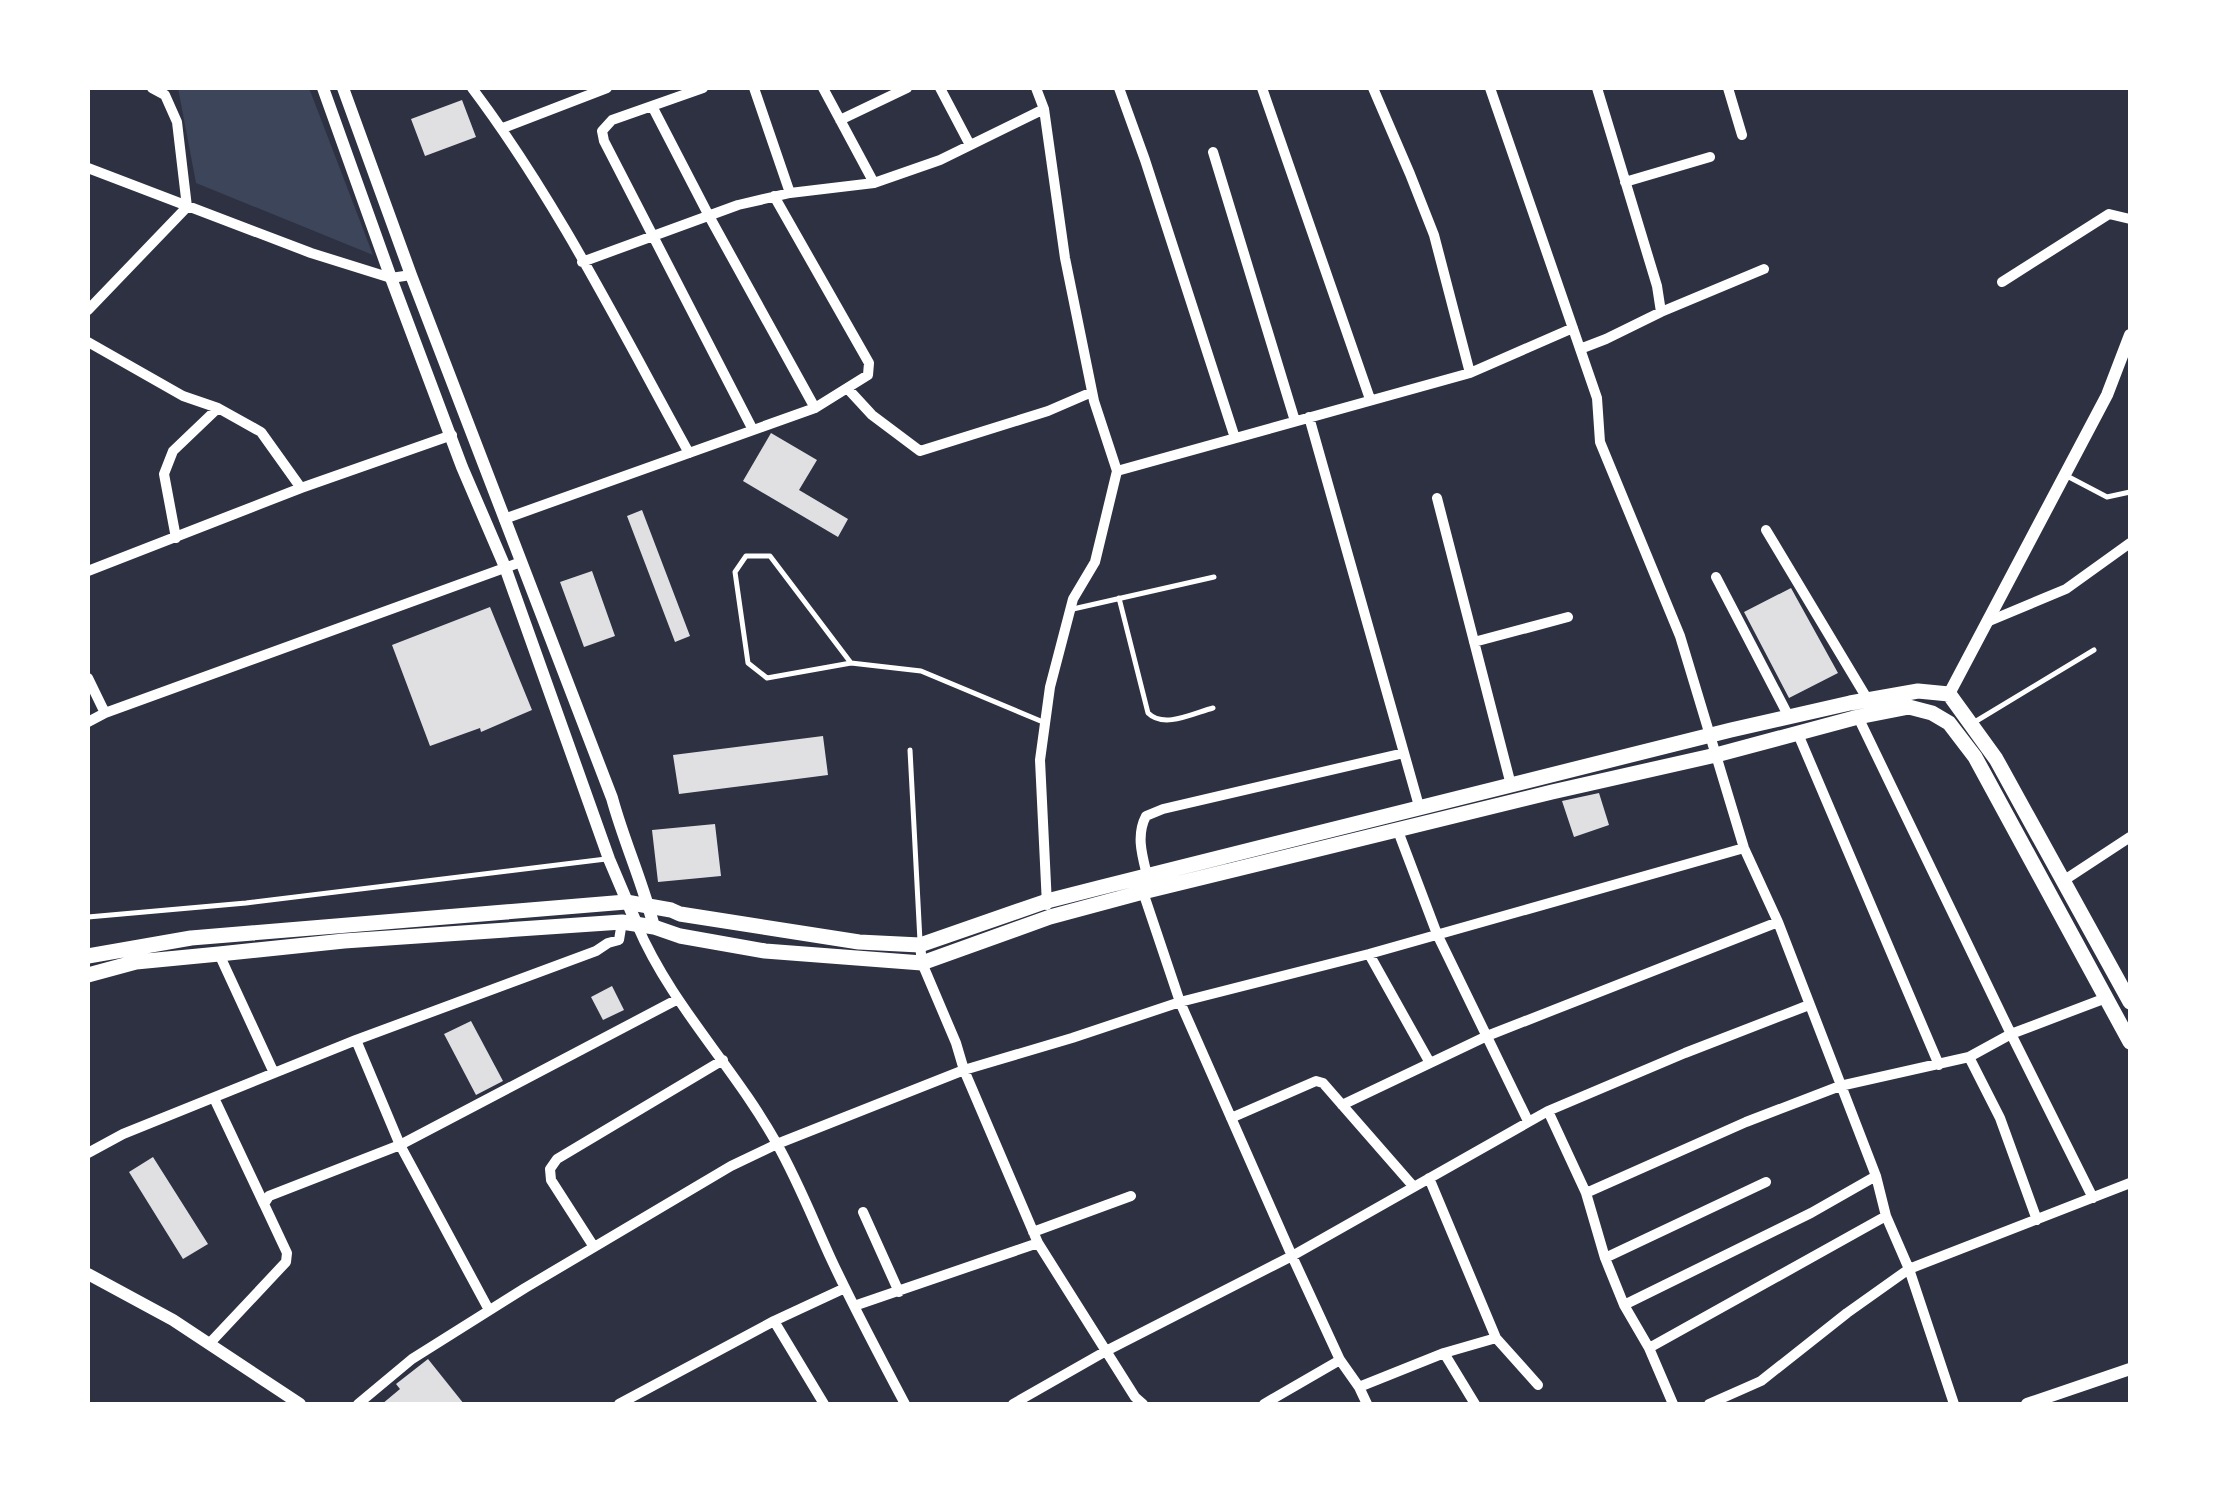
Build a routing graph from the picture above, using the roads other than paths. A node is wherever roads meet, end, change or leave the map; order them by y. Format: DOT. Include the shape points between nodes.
graph roads {
  1 [pos="152,88"];
  2 [pos="322,88"];
  3 [pos="343,88"];
  4 [pos="472,88"];
  5 [pos="607,88"];
  6 [pos="703,88"];
  7 [pos="754,88"];
  8 [pos="823,88"];
  9 [pos="907,88"];
  10 [pos="940,88"];
  11 [pos="1036,88"];
  12 [pos="1119,88"];
  13 [pos="1262,88"];
  14 [pos="1372,88"];
  15 [pos="1490,88"];
  16 [pos="1597,88"];
  17 [pos="1728,88"];
  18 [pos="652,106"];
  19 [pos="1044,109"];
  20 [pos="840,120"];
  21 [pos="503,128"];
  22 [pos="1742,135"];
  23 [pos="970,145"];
  24 [pos="1213,152"];
  25 [pos="1710,157"];
  26 [pos="88,168"];
  27 [pos="1626,182"];
  28 [pos="874,183"];
  29 [pos="790,193"];
  30 [pos="774,196"];
  31 [pos="187,207"];
  32 [pos="709,216"];
  33 [pos="2130,219"];
  34 [pos="653,234"];
  35 [pos="582,262"];
  36 [pos="1764,269"];
  37 [pos="411,275"];
  38 [pos="391,278"];
  39 [pos="2002,282"];
  40 [pos="88,310"];
  41 [pos="1661,312"];
  42 [pos="1573,328"];
  43 [pos="2130,335"];
  44 [pos="88,342"];
  45 [pos="1580,349"];
  46 [pos="1470,373"];
  47 [pos="848,389"];
  48 [pos="1092,392"];
  49 [pos="1370,400"];
  50 [pos="218,408"];
  51 [pos="816,408"];
  52 [pos="1309,417"];
  53 [pos="1295,421"];
  54 [pos="753,430"];
  55 [pos="452,435"];
  56 [pos="1235,438"];
  57 [pos="689,453"];
  58 [pos="1117,471"];
  59 [pos="2064,475"];
  60 [pos="301,488"];
  61 [pos="2130,492"];
  62 [pos="1438,498"];
  63 [pos="504,519"];
  64 [pos="1766,530"];
  65 [pos="176,538"];
  66 [pos="2130,543"];
  67 [pos="521,562"];
  68 [pos="505,567"];
  69 [pos="88,571"];
  70 [pos="1214,577"];
  71 [pos="1716,577"];
  72 [pos="1119,598"];
  73 [pos="1070,610"];
  74 [pos="1568,617"];
  75 [pos="1986,622"];
  76 [pos="1474,642"];
  77 [pos="2094,650"];
  78 [pos="851,663"];
  79 [pos="88,678"];
  80 [pos="1949,694"];
  81 [pos="1868,700"];
  82 [pos="1214,708"];
  83 [pos="105,713"];
  84 [pos="1789,717"];
  85 [pos="1858,717"];
  86 [pos="88,722"];
  87 [pos="1045,724"];
  88 [pos="1971,724"];
  89 [pos="1798,734"];
  90 [pos="1710,735"];
  91 [pos="910,750"];
  92 [pos="1404,753"];
  93 [pos="1716,756"];
  94 [pos="1511,785"];
  95 [pos="1419,806"];
  96 [pos="1398,831"];
  97 [pos="2130,837"];
  98 [pos="1744,848"];
  99 [pos="609,859"];
  100 [pos="1147,875"];
  101 [pos="2063,881"];
  102 [pos="1143,892"];
  103 [pos="626,902"];
  104 [pos="649,907"];
  105 [pos="1048,909"];
  106 [pos="88,917"];
  107 [pos="1778,922"];
  108 [pos="629,924"];
  109 [pos="654,926"];
  110 [pos="1437,934"];
  111 [pos="920,944"];
  112 [pos="648,952"];
  113 [pos="219,954"];
  114 [pos="1368,954"];
  115 [pos="88,956"];
  116 [pos="922,962"];
  117 [pos="88,975"];
  118 [pos="2106,998"];
  119 [pos="678,999"];
  120 [pos="1180,1002"];
  121 [pos="2130,1002"];
  122 [pos="1809,1005"];
  123 [pos="2010,1034"];
  124 [pos="1487,1036"];
  125 [pos="356,1040"];
  126 [pos="2130,1042"];
  127 [pos="1969,1058"];
  128 [pos="723,1060"];
  129 [pos="1430,1063"];
  130 [pos="1938,1065"];
  131 [pos="964,1070"];
  132 [pos="274,1073"];
  133 [pos="1840,1086"];
  134 [pos="214,1098"];
  135 [pos="1342,1105"];
  136 [pos="1548,1111"];
  137 [pos="1231,1118"];
  138 [pos="1528,1121"];
  139 [pos="777,1144"];
  140 [pos="400,1145"];
  141 [pos="88,1152"];
  142 [pos="1876,1176"];
  143 [pos="1429,1178"];
  144 [pos="1766,1182"];
  145 [pos="2130,1183"];
  146 [pos="1412,1186"];
  147 [pos="1586,1194"];
  148 [pos="1131,1196"];
  149 [pos="2093,1198"];
  150 [pos="264,1204"];
  151 [pos="863,1212"];
  152 [pos="1886,1216"];
  153 [pos="2036,1220"];
  154 [pos="1036,1238"];
  155 [pos="594,1247"];
  156 [pos="1292,1256"];
  157 [pos="1605,1258"];
  158 [pos="1909,1269"];
  159 [pos="88,1274"];
  160 [pos="845,1288"];
  161 [pos="899,1292"];
  162 [pos="1624,1304"];
  163 [pos="854,1306"];
  164 [pos="489,1310"];
  165 [pos="774,1321"];
  166 [pos="1496,1338"];
  167 [pos="209,1344"];
  168 [pos="1648,1348"];
  169 [pos="1106,1351"];
  170 [pos="1444,1354"];
  171 [pos="1340,1360"];
  172 [pos="2130,1369"];
  173 [pos="1538,1385"];
  174 [pos="1359,1387"];
  175 [pos="2046,1402"];
  176 [pos="300,1404"];
  177 [pos="358,1404"];
  178 [pos="621,1404"];
  179 [pos="824,1404"];
  180 [pos="905,1404"];
  181 [pos="1014,1404"];
  182 [pos="1143,1404"];
  183 [pos="1264,1404"];
  184 [pos="1366,1404"];
  185 [pos="1475,1404"];
  186 [pos="1674,1404"];
  187 [pos="1709,1404"];
  188 [pos="1954,1404"];
  189 [pos="2027,1404"];
  1 -- 31 [label="street" via="165,95 177,122"];
  2 -- 38 [label="street"];
  3 -- 37 [label="street"];
  4 -- 21 [label="street"];
  5 -- 21 [label="street"];
  6 -- 18 [label="street"];
  7 -- 29 [label="street"];
  8 -- 20 [label="street"];
  9 -- 20 [label="street"];
  10 -- 23 [label="street"];
  11 -- 19 [label="street"];
  12 -- 56 [label="street"];
  13 -- 49 [label="street"];
  14 -- 46 [label="street" via="1434,235"];
  15 -- 42 [label="street"];
  16 -- 27 [label="street"];
  17 -- 22 [label="street"];
  18 -- 32 [label="street"];
  18 -- 34 [label="street" via="612,120 602,131"];
  19 -- 23 [label="street"];
  19 -- 48 [label="street"];
  20 -- 28 [label="street"];
  21 -- 35 [label="street"];
  23 -- 28 [label="street"];
  24 -- 53 [label="street"];
  25 -- 27 [label="street"];
  26 -- 31 [label="street"];
  27 -- 41 [label="street"];
  28 -- 29 [label="street"];
  29 -- 30 [label="street"];
  30 -- 32 [label="street"];
  30 -- 47 [label="street" via="869,363 868,374"];
  31 -- 38 [label="street"];
  31 -- 40 [label="street"];
  32 -- 34 [label="street"];
  32 -- 51 [label="street"];
  33 -- 39 [label="street" via="2109,214"];
  34 -- 35 [label="street"];
  34 -- 54 [label="street"];
  35 -- 57 [label="street"];
  36 -- 41 [label="street"];
  37 -- 38 [label="street"];
  37 -- 63 [label="street"];
  38 -- 55 [label="street"];
  41 -- 45 [label="street"];
  42 -- 45 [label="street"];
  42 -- 46 [label="street"];
  43 -- 59 [label="street"];
  44 -- 50 [label="street" via="183,396"];
  45 -- 90 [label="street" via="1596,398 1600,442 1680,636"];
  46 -- 49 [label="street"];
  47 -- 48 [label="street" via="920,451"];
  47 -- 51 [label="street"];
  48 -- 58 [label="street"];
  49 -- 52 [label="street"];
  50 -- 60 [label="street" via="261,432"];
  50 -- 65 [label="street" via="173,451 164,474"];
  51 -- 54 [label="street"];
  52 -- 53 [label="street"];
  52 -- 92 [label="street"];
  53 -- 56 [label="street"];
  54 -- 57 [label="street"];
  55 -- 60 [label="street"];
  55 -- 68 [label="street"];
  56 -- 58 [label="street"];
  57 -- 63 [label="street"];
  58 -- 73 [label="street" via="1095,562"];
  59 -- 61 [label="lane" via="2107,497"];
  59 -- 75 [label="street"];
  60 -- 65 [label="street"];
  62 -- 76 [label="street"];
  63 -- 67 [label="street"];
  64 -- 81 [label="street"];
  65 -- 69 [label="street"];
  66 -- 75 [label="street" via="2066,588"];
  67 -- 68 [label="street"];
  67 -- 104 [label="street"];
  68 -- 83 [label="street"];
  68 -- 99 [label="street"];
  70 -- 72 [label="lane"];
  71 -- 84 [label="street"];
  72 -- 73 [label="lane"];
  72 -- 82 [label="lane" via="1154,720"];
  73 -- 87 [label="street"];
  74 -- 76 [label="street"];
  75 -- 80 [label="street"];
  76 -- 94 [label="street"];
  77 -- 88 [label="lane"];
  78 -- 78 [label="lane" via="767,678 748,663 735,572 746,556 770,556"];
  78 -- 87 [label="lane" via="921,671"];
  79 -- 83 [label="street"];
  80 -- 81 [label="main road" via="1918,691"];
  80 -- 88 [label="main road"];
  81 -- 84 [label="main road"];
  83 -- 86 [label="street"];
  84 -- 90 [label="main road"];
  85 -- 89 [label="main road"];
  85 -- 118 [label="main road" via="1910,707 1949,724 1975,757"];
  85 -- 123 [label="street"];
  87 -- 105 [label="street" via="1040,760"];
  88 -- 101 [label="main road"];
  89 -- 93 [label="main road"];
  89 -- 130 [label="street"];
  90 -- 93 [label="street"];
  90 -- 94 [label="main road"];
  91 -- 111 [label="lane"];
  92 -- 95 [label="street"];
  92 -- 100 [label="street" via="1146,816 1140,828"];
  93 -- 96 [label="main road"];
  93 -- 98 [label="street"];
  94 -- 95 [label="main road"];
  95 -- 100 [label="main road"];
  96 -- 102 [label="main road"];
  96 -- 110 [label="street"];
  97 -- 101 [label="street"];
  98 -- 107 [label="street"];
  98 -- 110 [label="street"];
  99 -- 103 [label="street"];
  99 -- 106 [label="lane"];
  100 -- 105 [label="main road"];
  101 -- 121 [label="main road"];
  102 -- 105 [label="main road"];
  102 -- 120 [label="street"];
  103 -- 104 [label="main road"];
  103 -- 108 [label="street"];
  103 -- 115 [label="main road" via="191,938"];
  104 -- 109 [label="street"];
  104 -- 111 [label="main road" via="860,942"];
  105 -- 111 [label="main road"];
  105 -- 116 [label="main road"];
  107 -- 122 [label="street"];
  107 -- 124 [label="street"];
  108 -- 109 [label="main road"];
  108 -- 112 [label="street"];
  108 -- 113 [label="main road"];
  108 -- 125 [label="street" via="619,940 596,951"];
  109 -- 112 [label="street"];
  109 -- 116 [label="main road" via="765,951"];
  110 -- 114 [label="street"];
  110 -- 124 [label="street"];
  111 -- 116 [label="street"];
  112 -- 119 [label="street"];
  113 -- 117 [label="main road" via="136,962"];
  113 -- 132 [label="street"];
  114 -- 120 [label="street"];
  114 -- 129 [label="street"];
  116 -- 131 [label="street"];
  118 -- 123 [label="street"];
  118 -- 126 [label="main road"];
  119 -- 128 [label="street"];
  119 -- 140 [label="street"];
  120 -- 131 [label="street"];
  120 -- 137 [label="street"];
  122 -- 133 [label="street"];
  122 -- 136 [label="street"];
  123 -- 127 [label="street"];
  123 -- 149 [label="street"];
  124 -- 129 [label="street"];
  124 -- 138 [label="street"];
  125 -- 132 [label="street"];
  125 -- 140 [label="street"];
  127 -- 130 [label="street"];
  127 -- 153 [label="street" via="2000,1118"];
  128 -- 139 [label="street"];
  128 -- 155 [label="street" via="550,1169"];
  129 -- 135 [label="street"];
  130 -- 133 [label="street"];
  131 -- 139 [label="street"];
  131 -- 154 [label="street"];
  132 -- 134 [label="street"];
  133 -- 142 [label="street"];
  133 -- 147 [label="street"];
  134 -- 141 [label="street"];
  134 -- 150 [label="street"];
  135 -- 137 [label="street" via="1316,1081"];
  135 -- 146 [label="street"];
  136 -- 138 [label="street"];
  136 -- 147 [label="street"];
  137 -- 156 [label="street"];
  138 -- 143 [label="street"];
  139 -- 155 [label="street"];
  139 -- 160 [label="street"];
  140 -- 150 [label="street" via="269,1196"];
  140 -- 164 [label="street"];
  142 -- 152 [label="street"];
  142 -- 162 [label="street"];
  143 -- 146 [label="street"];
  143 -- 166 [label="street"];
  144 -- 157 [label="street"];
  145 -- 149 [label="street"];
  146 -- 156 [label="street"];
  147 -- 157 [label="street"];
  148 -- 154 [label="street"];
  149 -- 153 [label="street"];
  150 -- 167 [label="street" via="286,1262"];
  151 -- 161 [label="street"];
  152 -- 158 [label="street"];
  152 -- 168 [label="street"];
  153 -- 158 [label="street"];
  154 -- 161 [label="street"];
  154 -- 169 [label="street"];
  155 -- 164 [label="street"];
  156 -- 169 [label="street"];
  156 -- 171 [label="street"];
  157 -- 162 [label="street"];
  158 -- 187 [label="street" via="1761,1382"];
  158 -- 188 [label="street"];
  159 -- 167 [label="street"];
  160 -- 163 [label="street"];
  160 -- 165 [label="street"];
  161 -- 163 [label="street"];
  162 -- 168 [label="street"];
  163 -- 180 [label="street"];
  164 -- 177 [label="street" via="412,1358"];
  165 -- 178 [label="street"];
  165 -- 179 [label="street"];
  166 -- 170 [label="street"];
  166 -- 173 [label="street"];
  167 -- 176 [label="street"];
  168 -- 186 [label="street"];
  169 -- 181 [label="street"];
  169 -- 182 [label="street"];
  170 -- 174 [label="street"];
  170 -- 185 [label="street"];
  171 -- 174 [label="street"];
  171 -- 183 [label="street"];
  172 -- 175 [label="street"];
  174 -- 184 [label="street"];
  175 -- 189 [label="street"];
}
